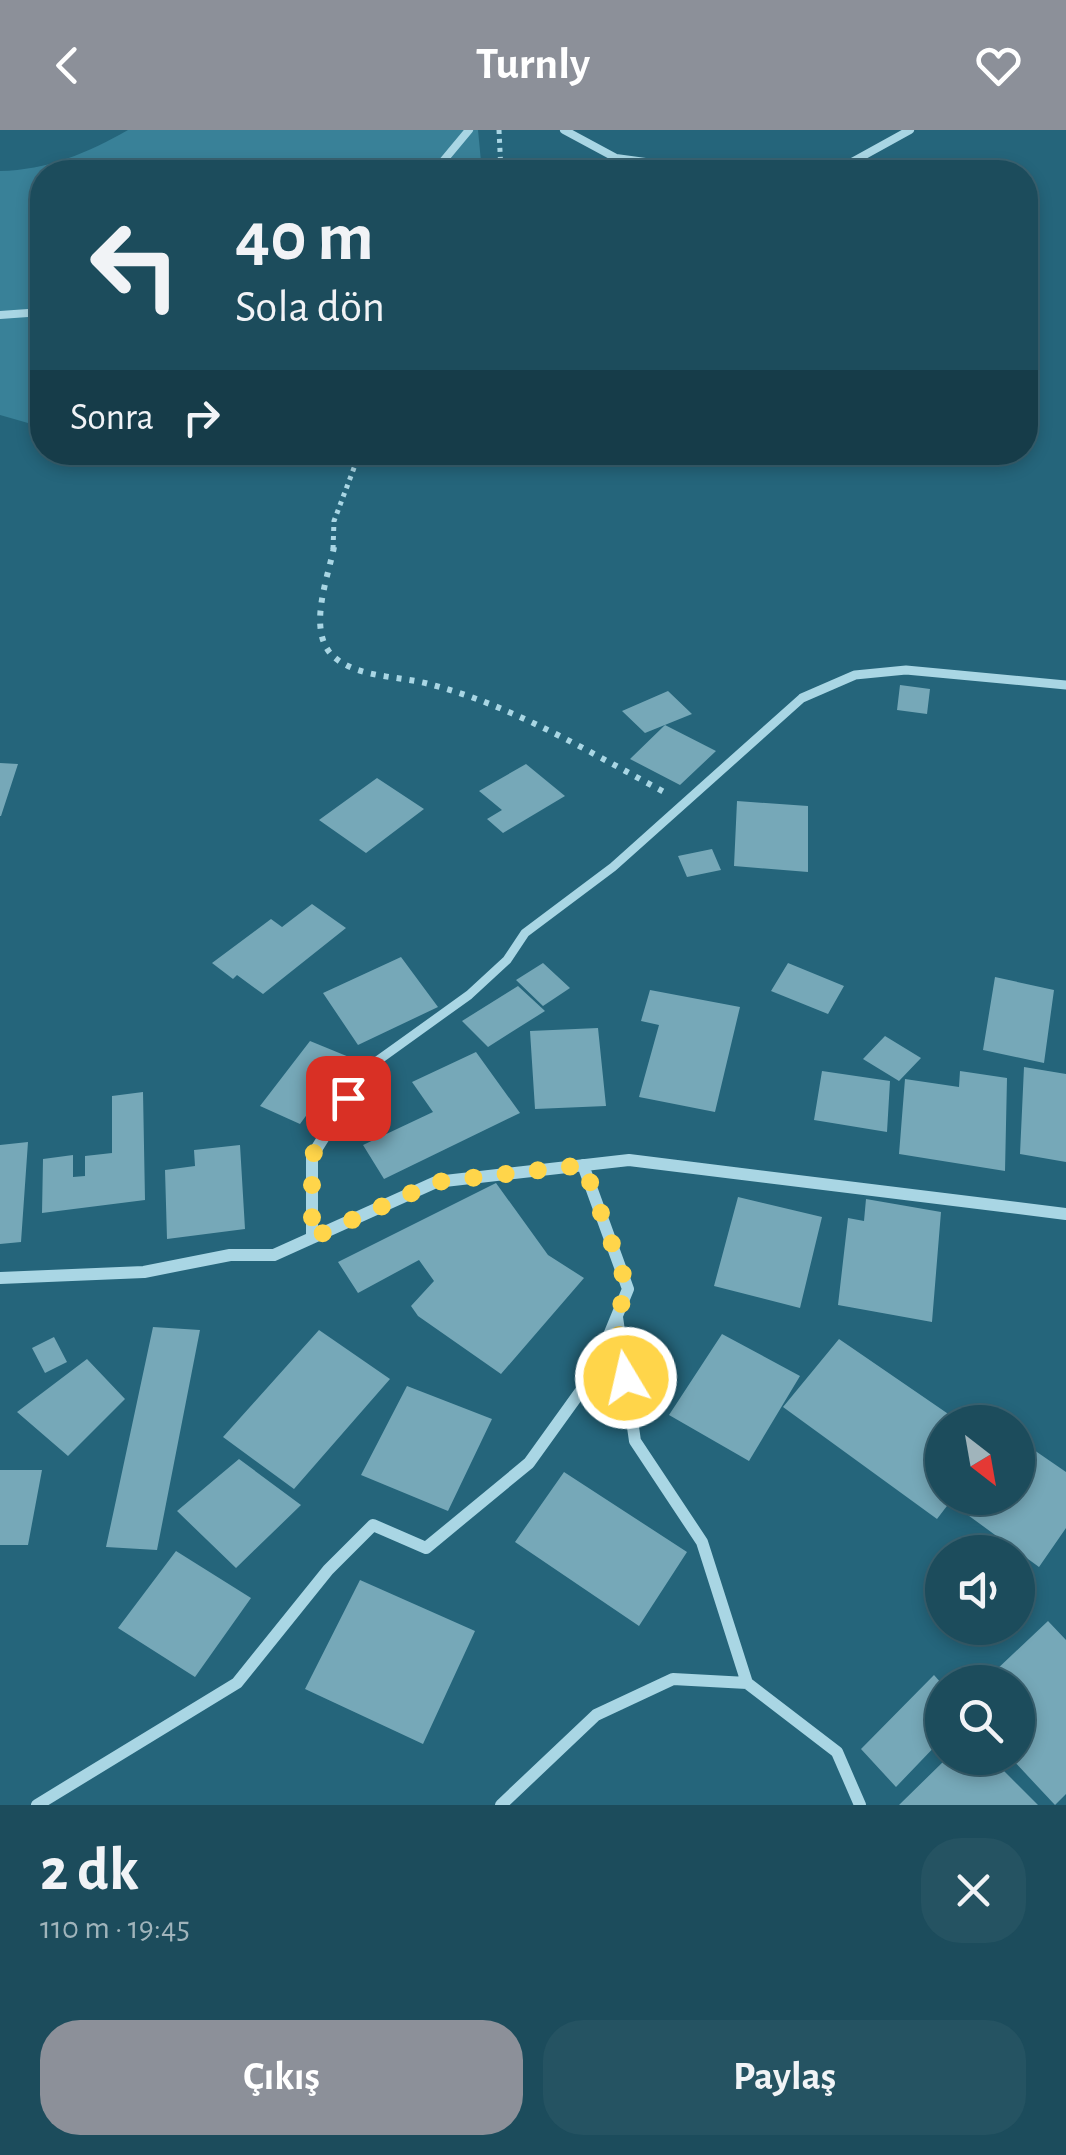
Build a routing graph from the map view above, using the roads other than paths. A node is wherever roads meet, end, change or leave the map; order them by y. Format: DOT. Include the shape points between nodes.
graph roads {
  1 [pos="469,130"];
  2 [pos="564,130"];
  3 [pos="910,130"];
  4 [pos="444,160"];
  5 [pos="631,160"];
  6 [pos="856,160"];
  7 [pos="30,313"];
  8 [pos="0,315"];
  9 [pos="1066,684"];
  10 [pos="584,1165"];
  11 [pos="1066,1214"];
  12 [pos="312,1238"];
  13 [pos="0,1278"];
  14 [pos="616,1316"];
  15 [pos="747,1683"];
  16 [pos="36,1805"];
  17 [pos="501,1805"];
  18 [pos="860,1805"];
  1 -- 4 [label="street"];
  2 -- 5 [label="street"];
  3 -- 6 [label="street"];
  7 -- 8 [label="street"];
  9 -- 12 [label="street" via="906,670 855,675 802,698 613,867 524,933 508,960 469,996 366,1069 312,1156"];
  10 -- 11 [label="street" via="629,1160"];
  10 -- 12 [label="street" via="436,1182"];
  10 -- 14 [label="street" via="628,1289"];
  12 -- 13 [label="street" via="274,1255 230,1255 144,1272"];
  14 -- 15 [label="street" via="636,1441 702,1542"];
  14 -- 16 [label="street" via="593,1374 529,1462 426,1548 372,1526 236,1683"];
  15 -- 17 [label="street" via="673,1679 596,1715"];
  15 -- 18 [label="street" via="837,1752"];
}
